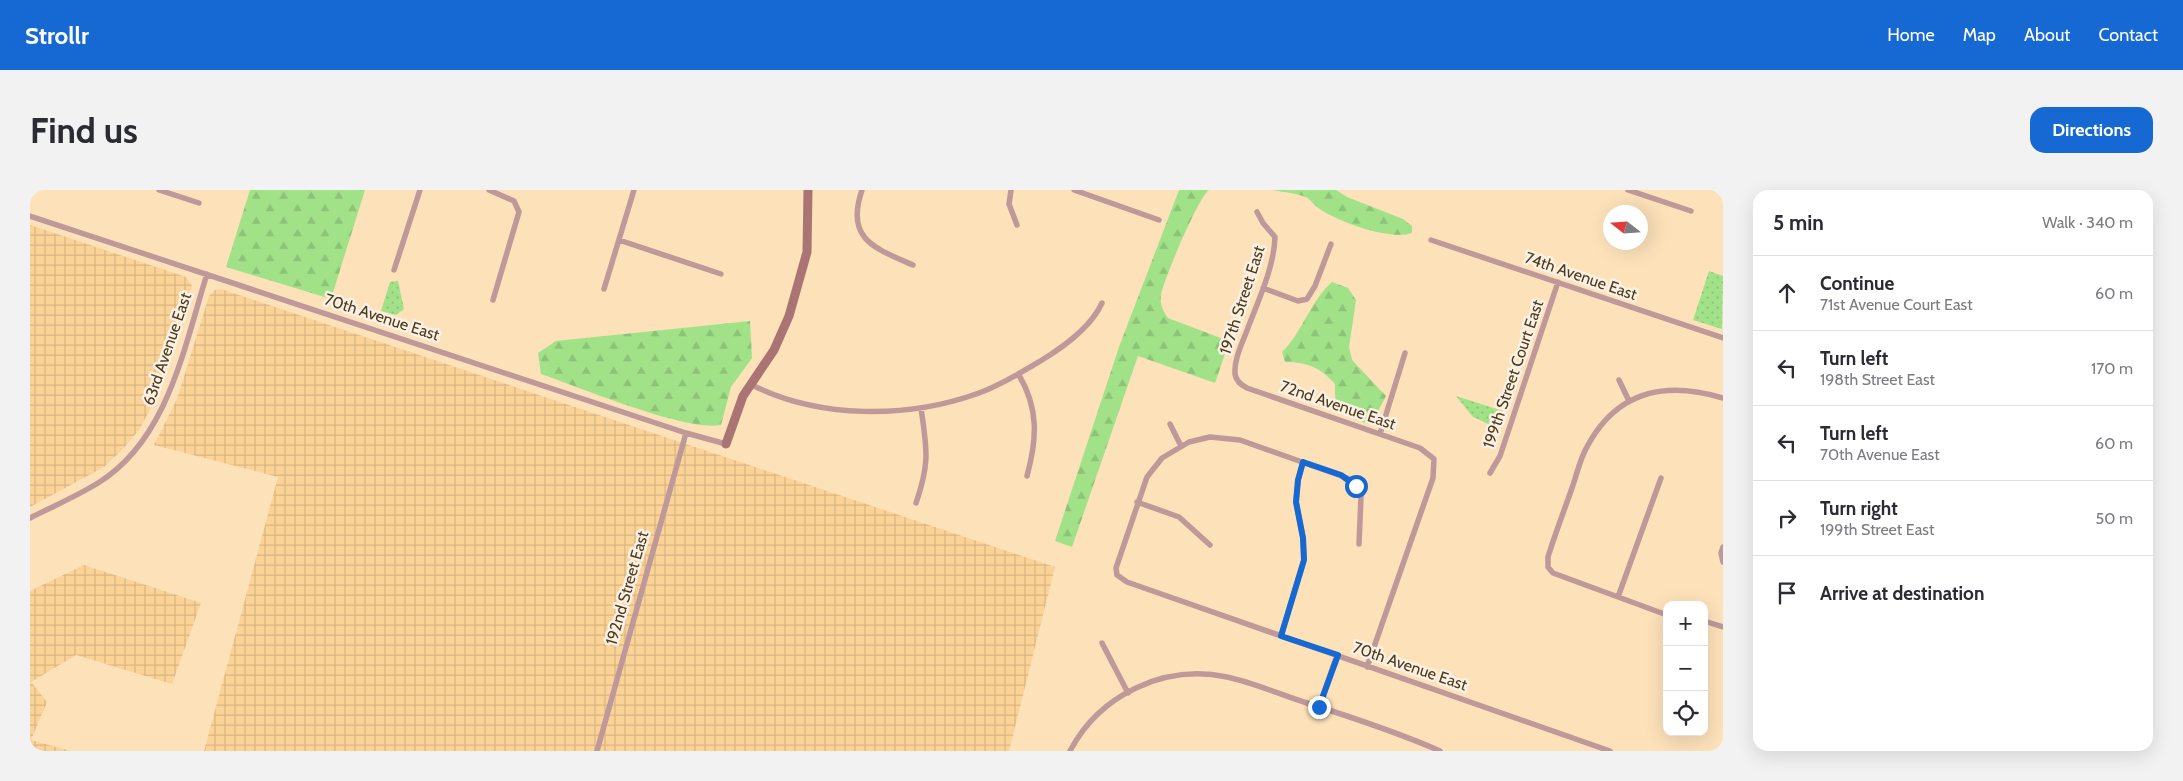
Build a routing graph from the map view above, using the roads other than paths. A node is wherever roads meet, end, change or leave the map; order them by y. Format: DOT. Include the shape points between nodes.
graph roads {
  1 [pos="159,190"];
  2 [pos="420,190"];
  3 [pos="489,190"];
  4 [pos="634,190"];
  5 [pos="808,190"];
  6 [pos="862,190"];
  7 [pos="1011,190"];
  8 [pos="1074,190"];
  9 [pos="1628,190"];
  10 [pos="200,203"];
  11 [pos="1691,211"];
  12 [pos="1257,212"];
  13 [pos="30,216"];
  14 [pos="1159,220"];
  15 [pos="1017,225"];
  16 [pos="619,240"];
  17 [pos="1431,240"];
  18 [pos="1331,244"];
  19 [pos="913,265"];
  20 [pos="394,270"];
  21 [pos="207,274"];
  22 [pos="721,274"];
  23 [pos="1558,282"];
  24 [pos="1262,288"];
  25 [pos="604,289"];
  26 [pos="493,300"];
  27 [pos="1102,303"];
  28 [pos="1723,338"];
  29 [pos="1405,353"];
  30 [pos="1235,372"];
  31 [pos="1019,375"];
  32 [pos="1619,380"];
  33 [pos="750,384"];
  34 [pos="1723,398"];
  35 [pos="1629,401"];
  36 [pos="921,408"];
  37 [pos="1170,424"];
  38 [pos="686,434"];
  39 [pos="1380,434"];
  40 [pos="726,444"];
  41 [pos="1181,446"];
  42 [pos="1303,462"];
  43 [pos="1490,473"];
  44 [pos="1027,476"];
  45 [pos="1661,478"];
  46 [pos="1137,502"];
  47 [pos="916,503"];
  48 [pos="30,518"];
  49 [pos="1358,544"];
  50 [pos="1210,545"];
  51 [pos="1723,547"];
  52 [pos="1723,562"];
  53 [pos="1618,597"];
  54 [pos="1663,614"];
  55 [pos="1708,622"];
  56 [pos="1723,626"];
  57 [pos="1281,636"];
  58 [pos="1102,643"];
  59 [pos="1338,655"];
  60 [pos="1367,667"];
  61 [pos="1128,693"];
  62 [pos="1319,707"];
  63 [pos="597,751"];
  64 [pos="1070,751"];
  65 [pos="1440,751"];
  66 [pos="1610,751"];
  1 -- 10 [label="street"];
  2 -- 20 [label="street"];
  3 -- 26 [label="street" via="506,196 518,207 518,217"];
  4 -- 16 [label="street"];
  5 -- 33 [label="street" via="808,242 794,300 774,350"];
  6 -- 19 [label="street" via="856,211 863,236 879,250"];
  7 -- 15 [label="street" via="1009,204"];
  8 -- 14 [label="street"];
  9 -- 11 [label="street"];
  12 -- 24 [label="street, 197th Street East" via="1275,237"];
  13 -- 21 [label="street, 70th Avenue East"];
  16 -- 22 [label="street"];
  16 -- 25 [label="street"];
  17 -- 23 [label="street, 74th Avenue East"];
  18 -- 24 [label="street" via="1308,297 1298,301"];
  21 -- 38 [label="street, 70th Avenue East"];
  21 -- 48 [label="street, 63rd Avenue East" via="168,396 147,434 120,465 98,483"];
  23 -- 28 [label="street, 74th Avenue East"];
  23 -- 43 [label="street, 199th Street Court East" via="1500,456"];
  24 -- 30 [label="street, 197th Street East"];
  27 -- 31 [label="street" via="1097,314 1078,333 1056,352"];
  29 -- 39 [label="street"];
  30 -- 39 [label="street, 72nd Avenue East" via="1237,381 1246,388"];
  31 -- 36 [label="street" via="980,392"];
  31 -- 44 [label="street" via="1035,416 1035,445"];
  32 -- 35 [label="street"];
  33 -- 36 [label="street" via="797,402 840,410"];
  33 -- 40 [label="street"];
  34 -- 35 [label="street" via="1703,392 1667,389"];
  35 -- 53 [label="street" via="1605,420 1584,453 1548,557 1549,570"];
  36 -- 47 [label="street" via="927,458"];
  37 -- 41 [label="street"];
  38 -- 40 [label="street, 70th Avenue East"];
  38 -- 63 [label="street, 192nd Street East"];
  39 -- 60 [label="street, 72nd Avenue East" via="1420,448 1434,462 1433,478"];
  41 -- 42 [label="street" via="1203,438 1228,437"];
  41 -- 46 [label="street" via="1162,458 1147,477"];
  42 -- 49 [label="street" via="1350,479 1360,491 1362,506"];
  42 -- 57 [label="street" via="1296,502 1304,560"];
  45 -- 53 [label="street"];
  46 -- 50 [label="street" via="1179,517"];
  46 -- 57 [label="street, 70th Avenue East" via="1116,568 1122,580"];
  51 -- 52 [label="street"];
  53 -- 54 [label="street"];
  55 -- 56 [label="street"];
  57 -- 59 [label="street, 70th Avenue East"];
  58 -- 61 [label="street"];
  59 -- 60 [label="street, 70th Avenue East"];
  59 -- 62 [label="street"];
  60 -- 66 [label="street, 70th Avenue East"];
  61 -- 62 [label="street" via="1161,678 1204,674 1243,681"];
  61 -- 64 [label="street" via="1106,706 1089,722"];
  62 -- 65 [label="street"];
}
